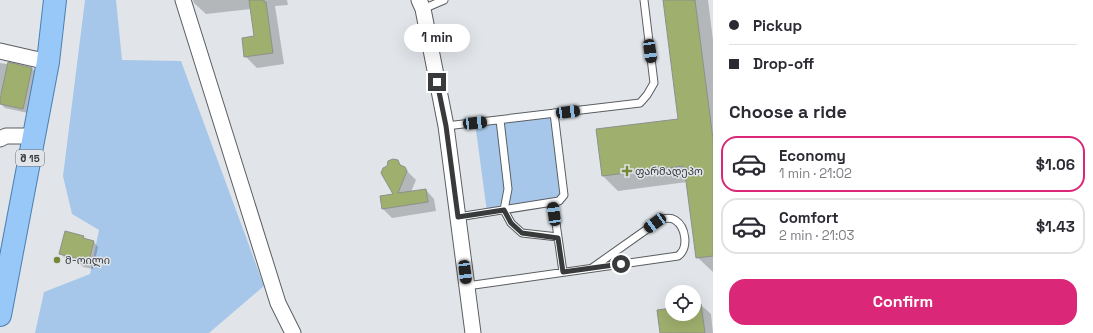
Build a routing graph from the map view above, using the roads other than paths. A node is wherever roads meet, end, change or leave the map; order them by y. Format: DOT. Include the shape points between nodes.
graph roads {
  1 [pos="55,0"];
  2 [pos="183,0"];
  3 [pos="444,0"];
  4 [pos="644,0"];
  5 [pos="421,4"];
  6 [pos="0,51"];
  7 [pos="48,62"];
  8 [pos="554,113"];
  9 [pos="500,120"];
  10 [pos="446,126"];
  11 [pos="34,136"];
  12 [pos="0,139"];
  13 [pos="553,202"];
  14 [pos="504,210"];
  15 [pos="458,217"];
  16 [pos="558,238"];
  17 [pos="592,268"];
  18 [pos="563,272"];
  19 [pos="467,286"];
  20 [pos="0,315"];
  21 [pos="293,333"];
  22 [pos="473,333"];
  1 -- 7 [label="main road, შ 15"];
  2 -- 21 [label="street" via="278,303"];
  3 -- 5 [label="lane"];
  4 -- 8 [label="lane" via="654,77 648,95 640,103"];
  5 -- 10 [label="street"];
  6 -- 7 [label="street"];
  7 -- 11 [label="main road, შ 15"];
  8 -- 9 [label="lane"];
  8 -- 13 [label="lane" via="564,195 559,201"];
  9 -- 10 [label="lane"];
  9 -- 14 [label="lane" via="508,189"];
  10 -- 15 [label="street"];
  11 -- 12 [label="street" via="6,136"];
  11 -- 20 [label="main road, შ 15"];
  13 -- 14 [label="lane"];
  13 -- 16 [label="lane"];
  14 -- 15 [label="lane"];
  14 -- 16 [label="lane" via="511,223 522,233"];
  15 -- 19 [label="street"];
  16 -- 18 [label="lane"];
  17 -- 17 [label="lane" via="678,256 685,248 682,228 675,220 660,220"];
  17 -- 18 [label="lane"];
  18 -- 19 [label="lane"];
  19 -- 22 [label="street"];
}
